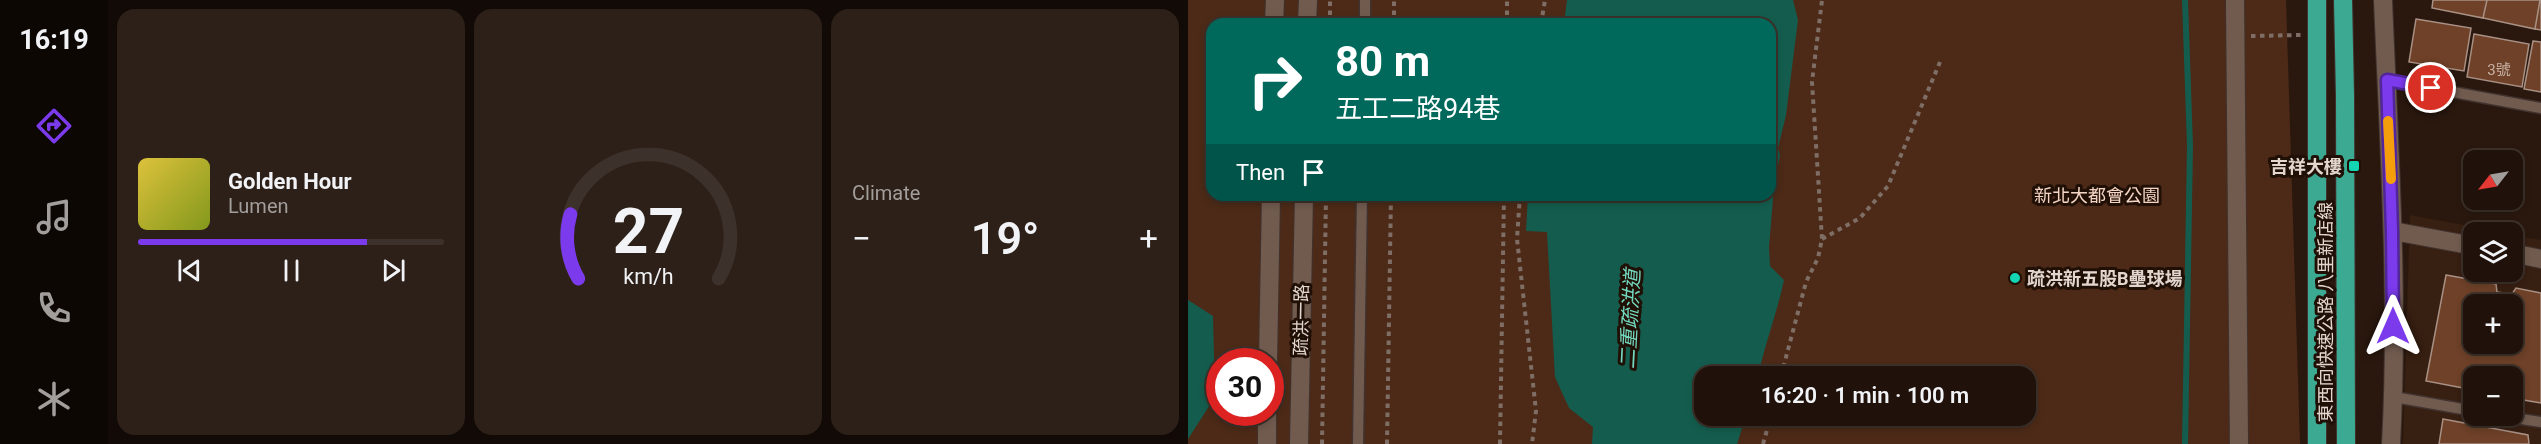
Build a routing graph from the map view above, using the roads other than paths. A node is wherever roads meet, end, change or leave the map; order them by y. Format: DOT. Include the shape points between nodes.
graph roads {
  1 [pos="1275,0"];
  2 [pos="1308,0"];
  3 [pos="1365,0"];
  4 [pos="2235,0"];
  5 [pos="2317,0"];
  6 [pos="2343,0"];
  7 [pos="2383,0"];
  8 [pos="1274,18"];
  9 [pos="1307,18"];
  10 [pos="1365,18"];
  11 [pos="2387,80"];
  12 [pos="2541,108"];
  13 [pos="1271,201"];
  14 [pos="1304,201"];
  15 [pos="1362,201"];
  16 [pos="2392,231"];
  17 [pos="2463,244"];
  18 [pos="2523,256"];
  19 [pos="2541,259"];
  20 [pos="1268,348"];
  21 [pos="2394,397"];
  22 [pos="2463,409"];
  23 [pos="2523,419"];
  24 [pos="2541,422"];
  25 [pos="1267,426"];
  26 [pos="1266,444"];
  27 [pos="1299,444"];
  28 [pos="1358,444"];
  29 [pos="2239,444"];
  30 [pos="2317,444"];
  31 [pos="2346,444"];
  32 [pos="2391,444"];
  1 -- 8 [label="street"];
  2 -- 9 [label="street"];
  3 -- 10 [label="lane"];
  4 -- 29 [label="street"];
  5 -- 30 [label="highway, 東西向快速公路 八里新店線, bridge"];
  6 -- 31 [label="highway, 東西向快速公路 八里新店線, bridge"];
  7 -- 11 [label="street"];
  11 -- 12 [label="lane"];
  11 -- 16 [label="street"];
  13 -- 20 [label="street, 疏洪一路"];
  14 -- 27 [label="street, 疏洪一路"];
  15 -- 28 [label="lane"];
  16 -- 17 [label="street"];
  16 -- 21 [label="street"];
  18 -- 19 [label="street"];
  21 -- 22 [label="lane"];
  21 -- 32 [label="street"];
  23 -- 24 [label="lane"];
  25 -- 26 [label="street"];
}
